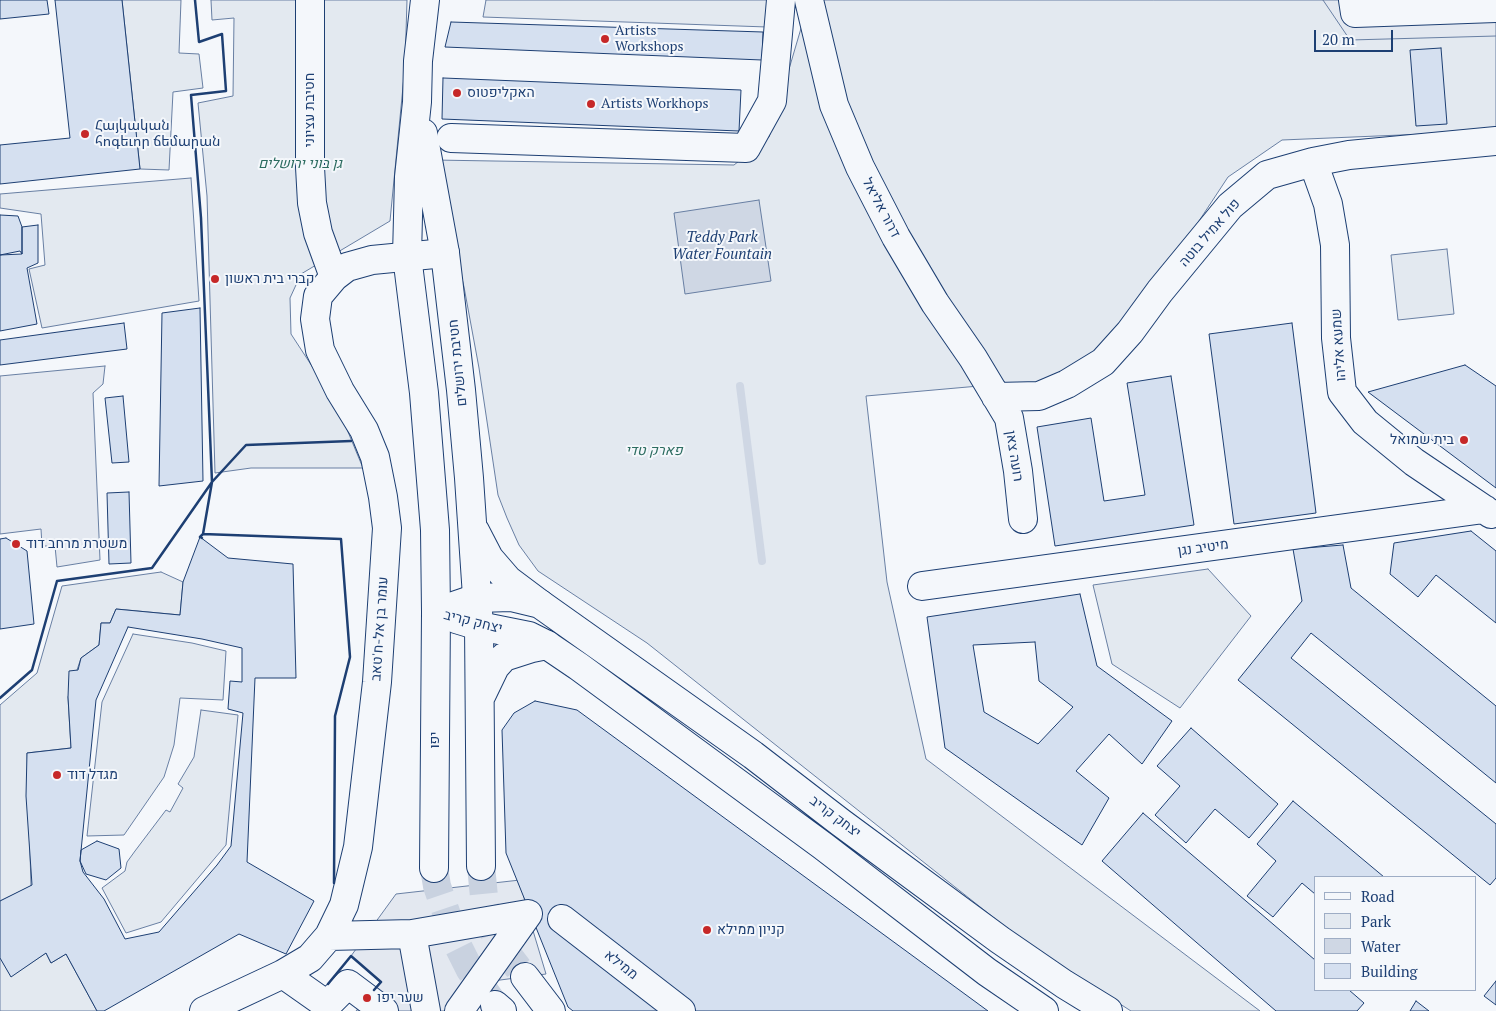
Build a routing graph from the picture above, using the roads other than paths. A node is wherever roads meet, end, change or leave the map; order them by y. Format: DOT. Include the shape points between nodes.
graph roads {
  1 [pos="310,0"];
  2 [pos="425,0"];
  3 [pos="781,0"];
  4 [pos="809,0"];
  5 [pos="1353,0"];
  6 [pos="1496,8"];
  7 [pos="418,102"];
  8 [pos="451,138"];
  9 [pos="1496,141"];
  10 [pos="1313,162"];
  11 [pos="444,253"];
  12 [pos="407,256"];
  13 [pos="334,277"];
  14 [pos="996,396"];
  15 [pos="1490,513"];
  16 [pos="1022,519"];
  17 [pos="472,524"];
  18 [pos="922,586"];
  19 [pos="477,598"];
  20 [pos="540,604"];
  21 [pos="436,612"];
  22 [pos="479,626"];
  23 [pos="547,646"];
  24 [pos="480,697"];
  25 [pos="753,756"];
  26 [pos="735,782"];
  27 [pos="481,866"];
  28 [pos="434,868"];
  29 [pos="562,919"];
  30 [pos="412,934"];
  31 [pos="329,936"];
  32 [pos="283,974"];
  33 [pos="525,977"];
  34 [pos="204,1011"];
  35 [pos="384,1011"];
  36 [pos="426,1011"];
  37 [pos="459,1011"];
  38 [pos="551,1011"];
  39 [pos="681,1011"];
  40 [pos="1044,1011"];
  41 [pos="1108,1011"];
  1 -- 13 [label="main road, חטיבת עציוני" via="312,203 318,233"];
  2 -- 7 [label="main road, חטיבת ירושלים" via="418,62"];
  3 -- 8 [label="main road" via="772,101 746,148"];
  4 -- 14 [label="main road, דרור אליאל" via="834,105 860,167 935,303"];
  5 -- 6 [label="main road" via="1355,13"];
  7 -- 11 [label="main road, חטיבת ירושלים"];
  7 -- 12 [label="main road, חטיבת ירושלים" via="410,177"];
  9 -- 10 [label="main road, פול אמיל בוטה" via="1349,155"];
  10 -- 14 [label="main road, פול אמיל בוטה" via="1267,175 1230,206 1103,362 1067,384 1038,396"];
  10 -- 15 [label="main road, שמעא אליהו" via="1328,204 1335,245 1336,338 1342,392 1365,422 1414,462"];
  11 -- 12 [label="main road"];
  11 -- 17 [label="main road, חטיבת ירושלים" via="461,390"];
  12 -- 13 [label="main road" via="372,260 348,267"];
  12 -- 21 [label="main road, חטיבת ירושלים" via="435,530"];
  13 -- 31 [label="main road, עומר בן אל-ח'טאב" via="318,296 314,319 320,350 364,430 375,457 387,528 377,682 358,847 344,905"];
  14 -- 16 [label="main road, רועה צאן" via="1008,418 1018,471"];
  15 -- 18 [label="main road, מיטיב נגן"];
  17 -- 19 [label="main road, חטיבת ירושלים"];
  17 -- 20 [label="main road" via="489,558 508,580"];
  19 -- 20 [label="main road, יצחק קריב" via="511,597"];
  19 -- 21 [label="main road, יצחק קריב"];
  19 -- 22 [label="main road, חטיבת ירושלים"];
  20 -- 25 [label="main road, יצחק קריב"];
  21 -- 22 [label="main road, יצחק קריב"];
  21 -- 28 [label="main road, יפו"];
  22 -- 23 [label="main road, יצחק קריב" via="529,636"];
  22 -- 24 [label="main road"];
  23 -- 24 [label="main road" via="504,657 487,680"];
  23 -- 26 [label="main road, יצחק קריב"];
  24 -- 27 [label="main road"];
  25 -- 26 [label="main road"];
  25 -- 41 [label="main road, יצחק קריב" via="1000,940"];
  26 -- 40 [label="main road, יצחק קריב" via="987,972"];
  29 -- 39 [label="main road, ממילא"];
  30 -- 31 [label="main road"];
  30 -- 36 [label="main road"];
  30 -- 37 [label="main road" via="528,914"];
  31 -- 32 [label="main road, עומר בן אל-ח'טאב" via="310,958"];
  32 -- 34 [label="main road, עומר בן אל-ח'טאב"];
  32 -- 35 [label="main road" via="327,1005 348,984"];
  33 -- 38 [label="main road"];
}
